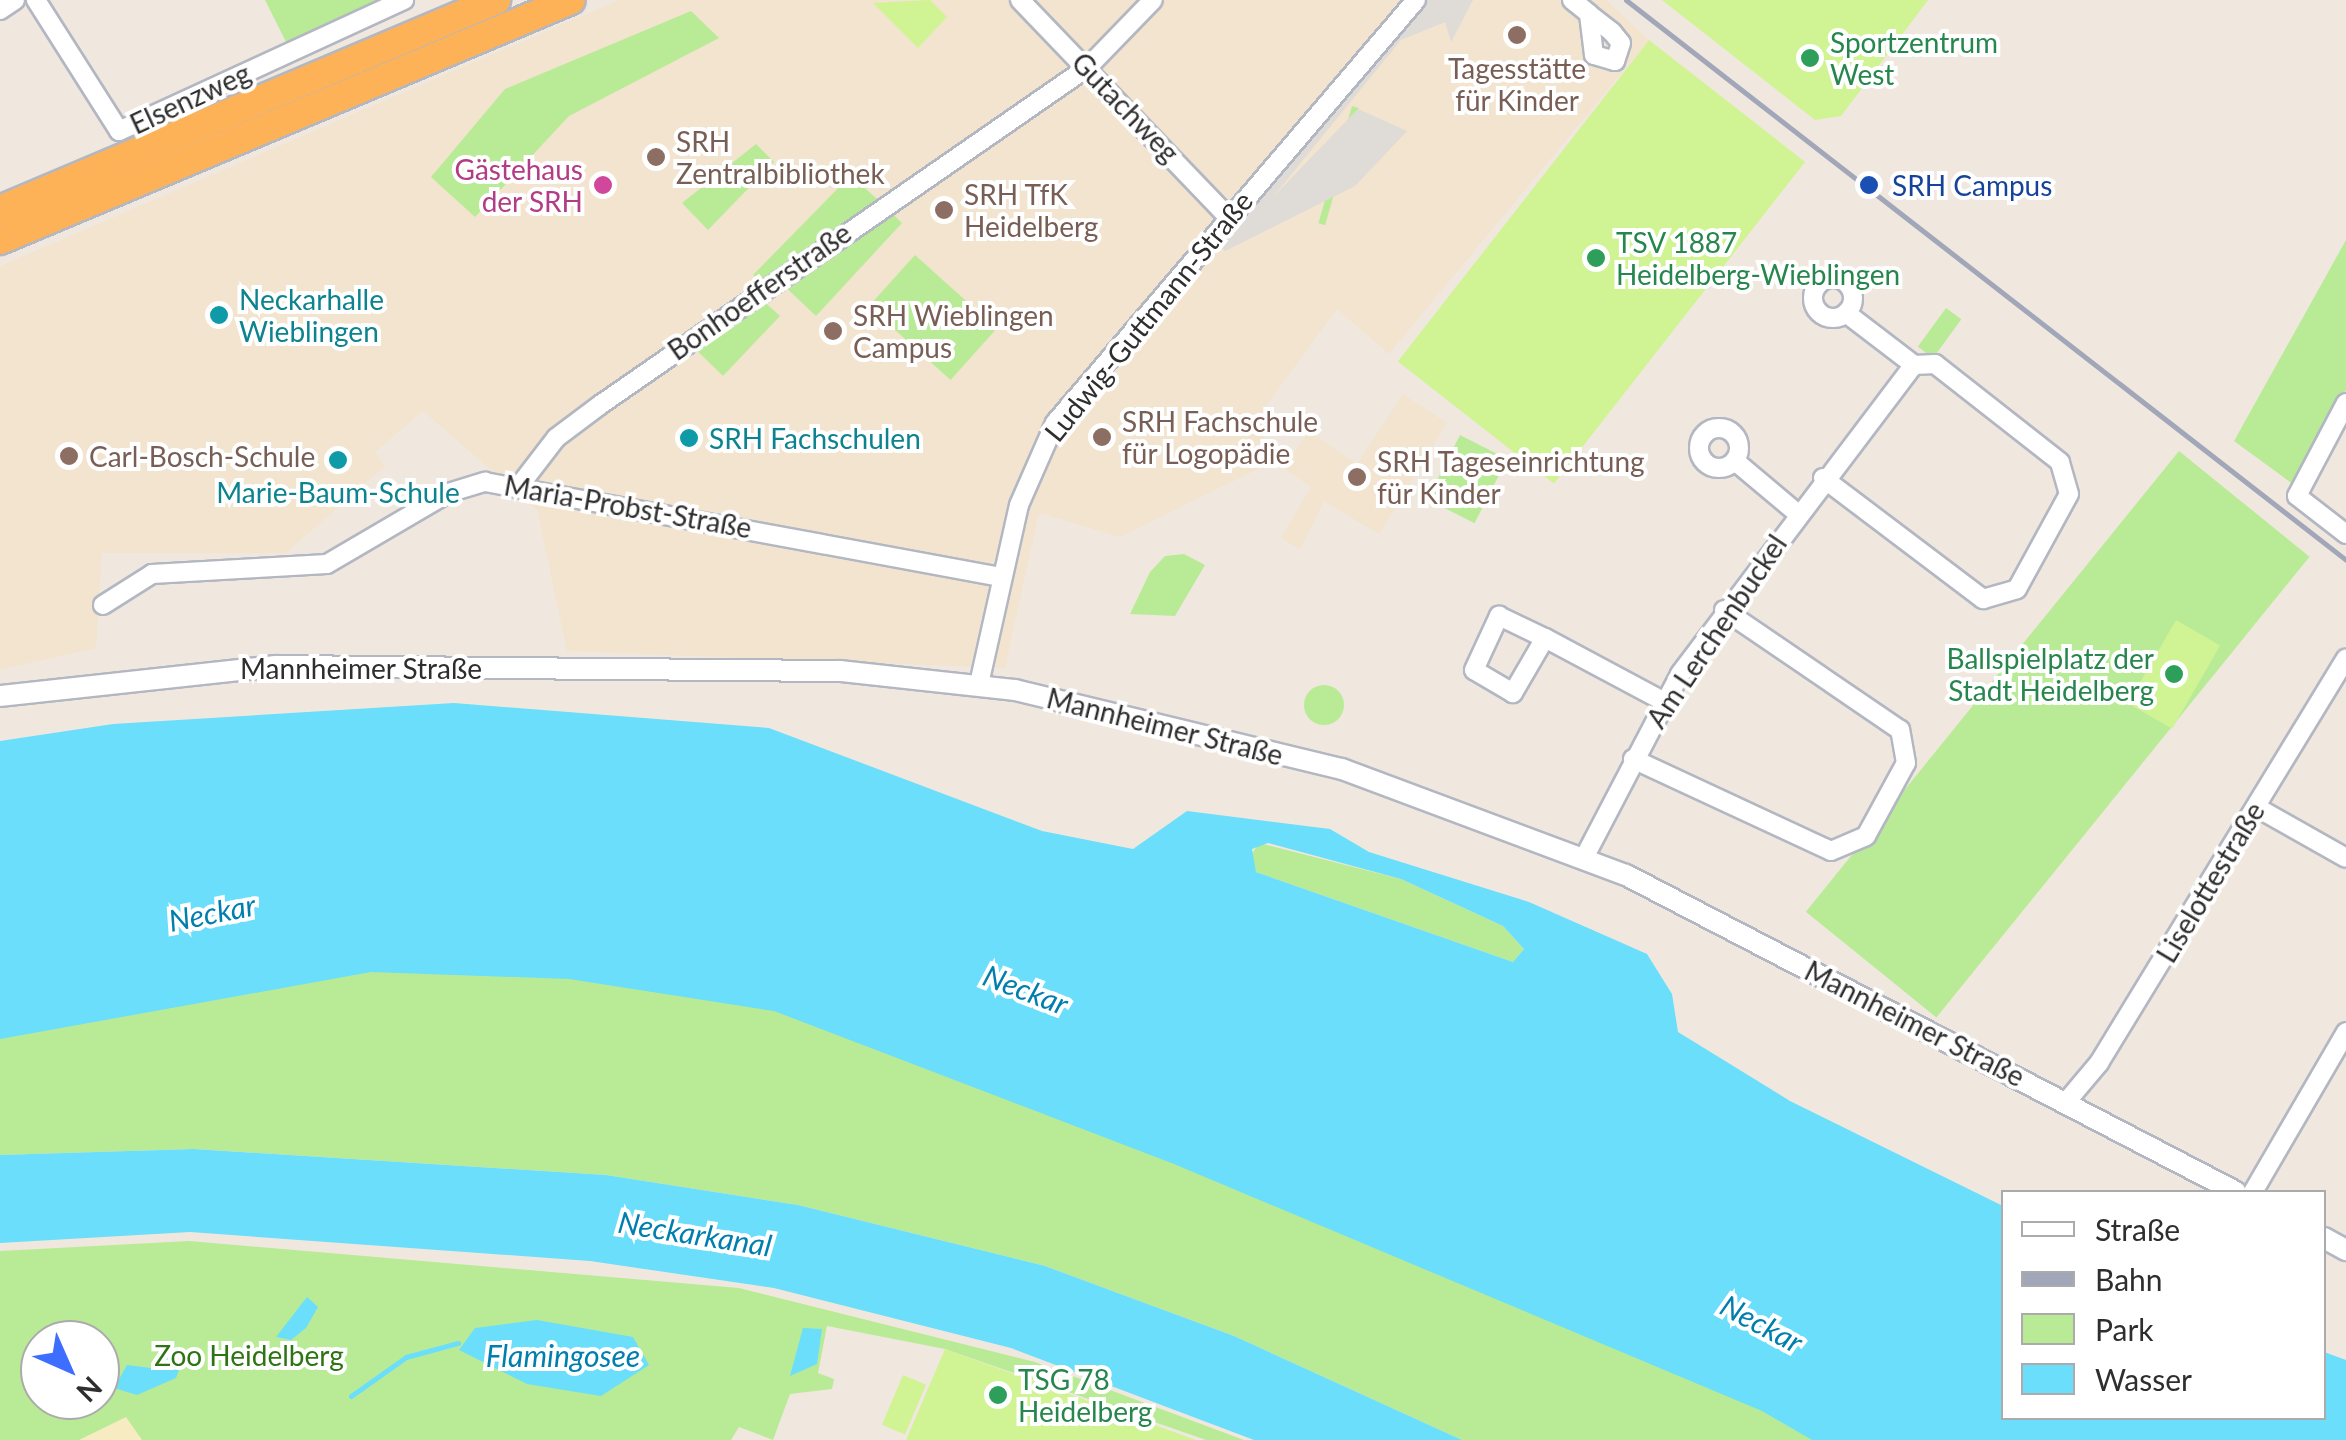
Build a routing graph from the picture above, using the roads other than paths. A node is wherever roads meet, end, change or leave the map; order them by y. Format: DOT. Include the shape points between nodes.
graph roads {
  1 [pos="15,0"];
  2 [pos="36,0"];
  3 [pos="404,0"];
  4 [pos="496,0"];
  5 [pos="571,0"];
  6 [pos="1020,0"];
  7 [pos="1153,0"];
  8 [pos="1416,0"];
  9 [pos="1572,0"];
  10 [pos="0,10"];
  11 [pos="1590,14"];
  12 [pos="1088,67"];
  13 [pos="0,210"];
  14 [pos="1228,216"];
  15 [pos="0,240"];
  16 [pos="1846,312"];
  17 [pos="1914,365"];
  18 [pos="2346,403"];
  19 [pos="1735,462"];
  20 [pos="1823,478"];
  21 [pos="520,485"];
  22 [pos="1797,513"];
  23 [pos="2346,534"];
  24 [pos="1001,577"];
  25 [pos="103,605"];
  26 [pos="1724,610"];
  27 [pos="1545,638"];
  28 [pos="2346,658"];
  29 [pos="979,684"];
  30 [pos="0,696"];
  31 [pos="1663,701"];
  32 [pos="1633,759"];
  33 [pos="2256,807"];
  34 [pos="1584,858"];
  35 [pos="2346,858"];
  36 [pos="2346,1032"];
  37 [pos="2066,1100"];
  38 [pos="2232,1190"];
  39 [pos="2254,1190"];
  1 -- 10 [label="street"];
  2 -- 3 [label="street, Elsenzweg" via="118,132"];
  4 -- 13 [label="highway"];
  5 -- 15 [label="highway"];
  6 -- 12 [label="street, Gutachweg"];
  7 -- 12 [label="street, Bonhoefferstraße"];
  8 -- 14 [label="street, Ludwig-Guttmann-Straße"];
  9 -- 11 [label="street"];
  12 -- 14 [label="street, Gutachweg"];
  12 -- 21 [label="street, Bonhoefferstraße" via="679,344 556,438"];
  14 -- 24 [label="street, Ludwig-Guttmann-Straße" via="1055,423 1026,481"];
  16 -- 17 [label="street"];
  17 -- 20 [label="street, Am Lerchenbuckel"];
  17 -- 20 [label="street" via="1935,364 2060,462 2069,494 2017,588 1983,599"];
  18 -- 23 [label="street" via="2297,496"];
  19 -- 22 [label="street, Am Lerchenbuckel"];
  20 -- 22 [label="street, Am Lerchenbuckel"];
  21 -- 24 [label="street, Maria-Probst-Straße"];
  21 -- 25 [label="street, Maria-Probst-Straße" via="461,487 327,564 152,574"];
  22 -- 26 [label="street, Am Lerchenbuckel"];
  24 -- 29 [label="street, Ludwig-Guttmann-Straße"];
  26 -- 31 [label="street, Am Lerchenbuckel"];
  26 -- 32 [label="street" via="1900,730 1906,763 1866,836 1830,852"];
  27 -- 27 [label="street" via="1499,616 1474,670 1514,693"];
  27 -- 31 [label="street"];
  28 -- 33 [label="street, Liselottestraße"];
  29 -- 30 [label="street, Mannheimer Straße" via="840,671 275,666"];
  29 -- 34 [label="street, Mannheimer Straße" via="1342,770"];
  31 -- 32 [label="street, Am Lerchenbuckel"];
  32 -- 34 [label="street, Am Lerchenbuckel"];
  33 -- 35 [label="street"];
  33 -- 37 [label="street, Liselottestraße"];
  34 -- 37 [label="street, Mannheimer Straße"];
  36 -- 39 [label="street"];
  37 -- 38 [label="street, Mannheimer Straße"];
}
